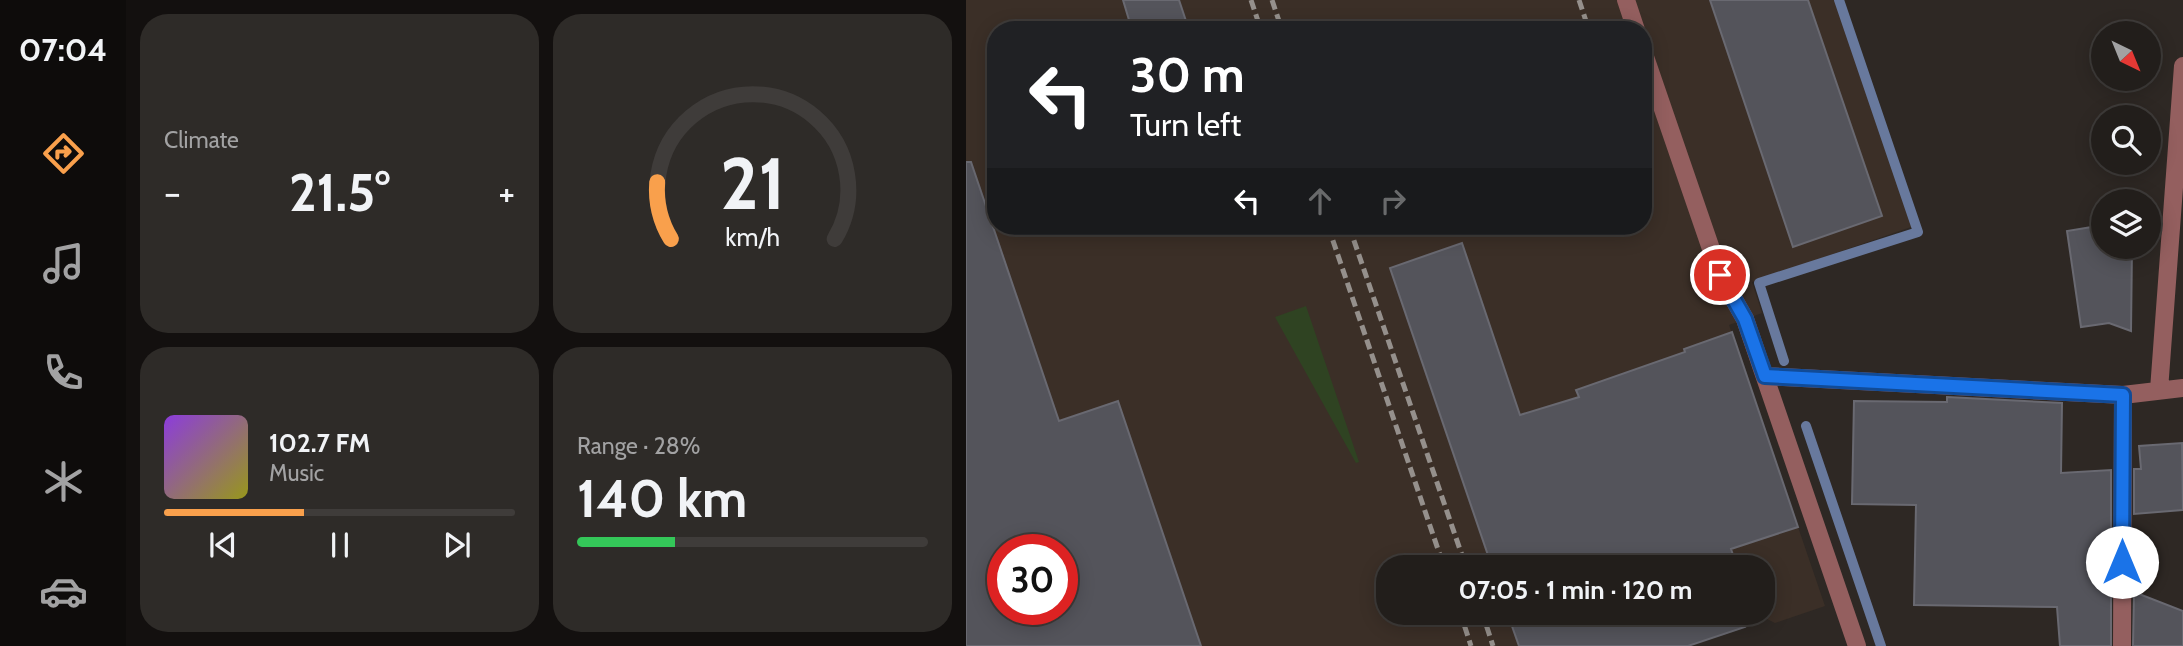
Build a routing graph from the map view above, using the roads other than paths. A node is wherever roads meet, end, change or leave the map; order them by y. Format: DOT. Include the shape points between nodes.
graph roads {
  1 [pos="1626,0"];
  2 [pos="1633,21"];
  3 [pos="2183,66"];
  4 [pos="1652,77"];
  5 [pos="1765,376"];
  6 [pos="2183,388"];
  7 [pos="2159,390"];
  8 [pos="2123,395"];
  9 [pos="1857,646"];
  10 [pos="2122,646"];
  1 -- 2 [label="street"];
  3 -- 7 [label="street"];
  4 -- 5 [label="street" via="1720,275 1745,319"];
  5 -- 8 [label="street"];
  5 -- 9 [label="street"];
  6 -- 7 [label="street"];
  7 -- 8 [label="street"];
  8 -- 10 [label="street"];
}
